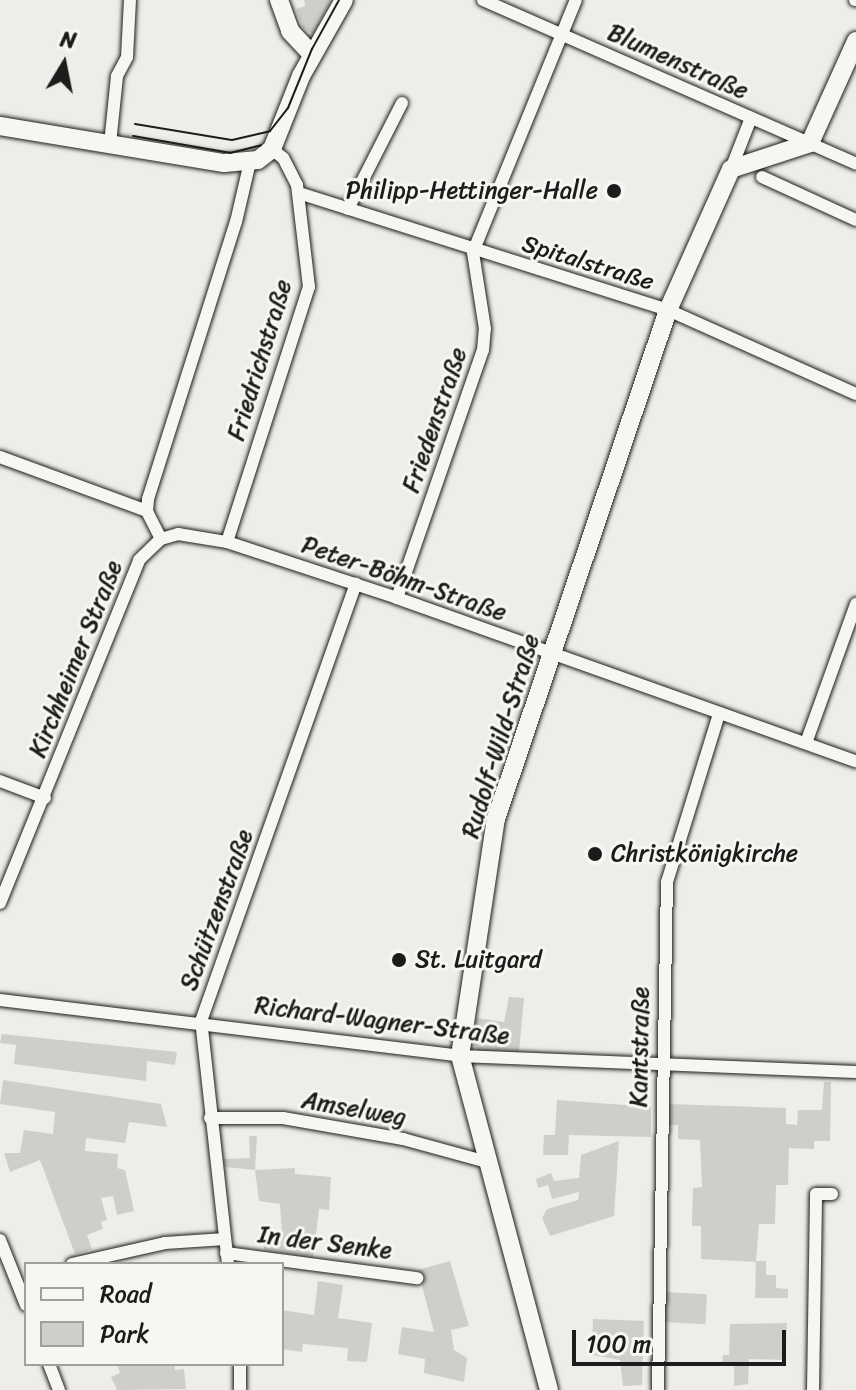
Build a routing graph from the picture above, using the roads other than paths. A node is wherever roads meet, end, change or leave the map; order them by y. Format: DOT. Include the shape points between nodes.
graph roads {
  1 [pos="130,0"];
  2 [pos="279,0"];
  3 [pos="344,0"];
  4 [pos="483,0"];
  5 [pos="576,0"];
  6 [pos="561,34"];
  7 [pos="856,41"];
  8 [pos="312,55"];
  9 [pos="402,103"];
  10 [pos="751,118"];
  11 [pos="0,126"];
  12 [pos="810,143"];
  13 [pos="110,144"];
  14 [pos="262,156"];
  15 [pos="856,164"];
  16 [pos="731,169"];
  17 [pos="762,177"];
  18 [pos="299,193"];
  19 [pos="348,209"];
  20 [pos="856,220"];
  21 [pos="473,252"];
  22 [pos="668,310"];
  23 [pos="856,394"];
  24 [pos="0,457"];
  25 [pos="147,511"];
  26 [pos="161,539"];
  27 [pos="227,542"];
  28 [pos="356,584"];
  29 [pos="397,598"];
  30 [pos="856,604"];
  31 [pos="551,654"];
  32 [pos="719,714"];
  33 [pos="806,743"];
  34 [pos="856,761"];
  35 [pos="0,781"];
  36 [pos="45,798"];
  37 [pos="0,903"];
  38 [pos="0,1000"];
  39 [pos="201,1021"];
  40 [pos="460,1056"];
  41 [pos="661,1066"];
  42 [pos="856,1072"];
  43 [pos="210,1118"];
  44 [pos="487,1162"];
  45 [pos="832,1194"];
  46 [pos="0,1240"];
  47 [pos="226,1252"];
  48 [pos="81,1262"];
  49 [pos="417,1278"];
  50 [pos="23,1288"];
  51 [pos="50,1366"];
  52 [pos="240,1366"];
  53 [pos="59,1390"];
  54 [pos="240,1390"];
  55 [pos="549,1390"];
  56 [pos="658,1390"];
  57 [pos="813,1390"];
  1 -- 13 [label="street" via="127,57 117,76"];
  2 -- 8 [label="street" via="290,31"];
  3 -- 8 [label="street"];
  4 -- 6 [label="street, Blumenstraße"];
  5 -- 6 [label="street"];
  6 -- 10 [label="street, Blumenstraße"];
  6 -- 21 [label="street"];
  7 -- 12 [label="street"];
  8 -- 14 [label="street"];
  9 -- 19 [label="street"];
  10 -- 12 [label="street, Blumenstraße"];
  10 -- 16 [label="street, Rudolf-Wild-Straße"];
  11 -- 13 [label="street"];
  12 -- 15 [label="street, Blumenstraße"];
  12 -- 16 [label="street"];
  13 -- 14 [label="street" via="224,163"];
  14 -- 18 [label="street, Friedrichstraße" via="291,169"];
  14 -- 25 [label="street"];
  16 -- 22 [label="street, Rudolf-Wild-Straße"];
  17 -- 20 [label="street"];
  18 -- 19 [label="street, Spitalstraße"];
  18 -- 27 [label="street, Friedrichstraße" via="309,287"];
  19 -- 21 [label="street, Spitalstraße"];
  21 -- 22 [label="street, Spitalstraße"];
  21 -- 29 [label="street, Friedenstraße" via="485,329 483,350"];
  22 -- 23 [label="street, Spitalstraße"];
  22 -- 31 [label="street, Rudolf-Wild-Straße"];
  24 -- 25 [label="street"];
  25 -- 26 [label="street"];
  26 -- 27 [label="street, Peter-Böhm-Straße" via="191,534"];
  26 -- 36 [label="street, Kirchheimer Straße" via="139,560"];
  27 -- 28 [label="street, Peter-Böhm-Straße"];
  28 -- 29 [label="street, Peter-Böhm-Straße"];
  28 -- 39 [label="street, Schützenstraße"];
  29 -- 31 [label="street, Peter-Böhm-Straße"];
  30 -- 33 [label="street"];
  31 -- 32 [label="street, Peter-Böhm-Straße"];
  31 -- 40 [label="street, Rudolf-Wild-Straße" via="496,819"];
  32 -- 33 [label="street, Peter-Böhm-Straße"];
  32 -- 41 [label="street, Kantstraße" via="668,870"];
  33 -- 34 [label="street, Peter-Böhm-Straße"];
  35 -- 36 [label="street"];
  36 -- 37 [label="street, Kirchheimer Straße"];
  38 -- 39 [label="street, Richard-Wagner-Straße"];
  39 -- 40 [label="street, Richard-Wagner-Straße"];
  39 -- 43 [label="street, Schützenstraße"];
  40 -- 41 [label="street, Richard-Wagner-Straße"];
  40 -- 44 [label="street, Rudolf-Wild-Straße"];
  41 -- 42 [label="street, Richard-Wagner-Straße"];
  41 -- 56 [label="street, Kantstraße"];
  43 -- 44 [label="street, Amselweg" via="283,1118 403,1139"];
  43 -- 47 [label="street, Schützenstraße"];
  44 -- 55 [label="street, Rudolf-Wild-Straße"];
  45 -- 57 [label="street" via="816,1194"];
  46 -- 50 [label="street"];
  47 -- 48 [label="street, In der Senke" via="165,1243"];
  47 -- 49 [label="street, In der Senke"];
  51 -- 53 [label="street"];
  52 -- 54 [label="street"];
}
